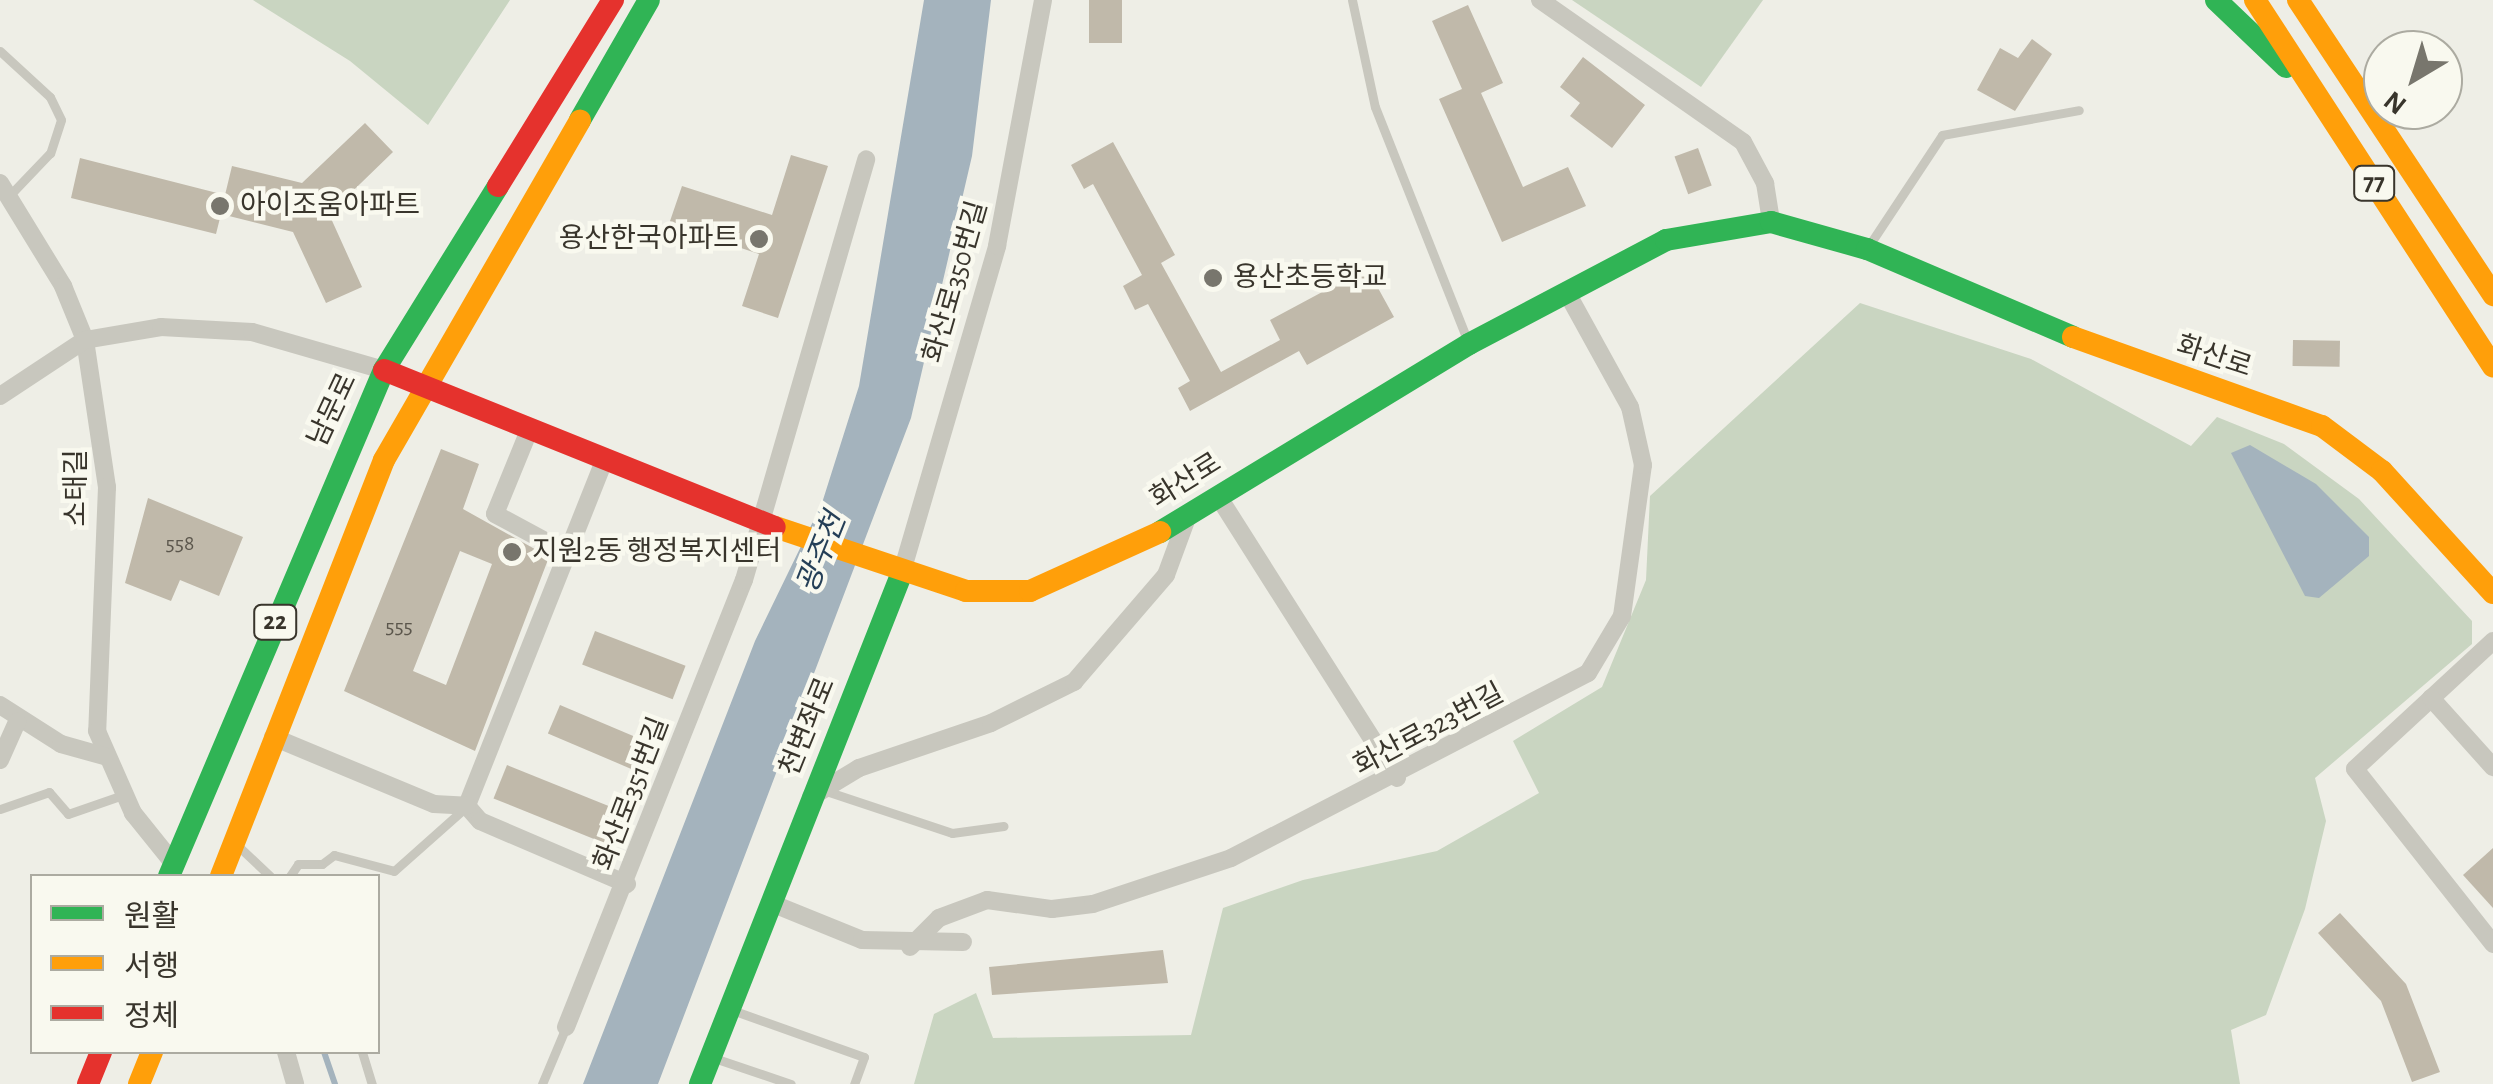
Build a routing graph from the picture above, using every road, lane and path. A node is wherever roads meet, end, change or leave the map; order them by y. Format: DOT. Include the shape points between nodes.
graph roads {
  1 [pos="613,0"];
  2 [pos="649,0"];
  3 [pos="1043,0"];
  4 [pos="1352,0"];
  5 [pos="1540,0"];
  6 [pos="2216,0"];
  7 [pos="2255,0"];
  8 [pos="2298,0"];
  9 [pos="0,51"];
  10 [pos="2316,92"];
  11 [pos="2079,110"];
  12 [pos="866,159"];
  13 [pos="4,189"];
  14 [pos="1771,222"];
  15 [pos="1867,249"];
  16 [pos="1566,291"];
  17 [pos="2493,294"];
  18 [pos="85,340"];
  19 [pos="1469,344"];
  20 [pos="2493,367"];
  21 [pos="384,370"];
  22 [pos="421,386"];
  23 [pos="0,396"];
  24 [pos="528,433"];
  25 [pos="604,461"];
  26 [pos="1218,496"];
  27 [pos="757,518"];
  28 [pos="1187,518"];
  29 [pos="567,553"];
  30 [pos="901,575"];
  31 [pos="2493,593"];
  32 [pos="2493,642"];
  33 [pos="2431,698"];
  34 [pos="0,705"];
  35 [pos="17,722"];
  36 [pos="273,736"];
  37 [pos="104,756"];
  38 [pos="0,760"];
  39 [pos="2493,767"];
  40 [pos="1397,778"];
  41 [pos="818,794"];
  42 [pos="124,796"];
  43 [pos="467,806"];
  44 [pos="0,809"];
  45 [pos="1004,826"];
  46 [pos="234,842"];
  47 [pos="172,870"];
  48 [pos="222,874"];
  49 [pos="268,874"];
  50 [pos="291,874"];
  51 [pos="627,884"];
  52 [pos="771,903"];
  53 [pos="962,942"];
  54 [pos="2493,944"];
  55 [pos="910,947"];
  56 [pos="730,1009"];
  57 [pos="566,1027"];
  58 [pos="100,1054"];
  59 [pos="151,1054"];
  60 [pos="287,1054"];
  61 [pos="363,1054"];
  62 [pos="711,1057"];
  63 [pos="88,1084"];
  64 [pos="139,1084"];
  65 [pos="295,1084"];
  66 [pos="372,1084"];
  67 [pos="542,1084"];
  68 [pos="700,1084"];
  69 [pos="791,1084"];
  70 [pos="854,1084"];
  1 -- 21 [label="main road, 남문로 / 22"];
  2 -- 22 [label="main road, 22"];
  3 -- 30 [label="street, 화산로350번길" via="997,246"];
  4 -- 19 [label="lane" via="1375,107"];
  5 -- 14 [label="street" via="1744,142 1765,183"];
  6 -- 10 [label="main road"];
  7 -- 10 [label="main road, 77"];
  8 -- 17 [label="main road, 77"];
  9 -- 13 [label="lane, 소태길" via="50,97 61,120 50,153"];
  10 -- 20 [label="main road, 77"];
  11 -- 15 [label="lane" via="1942,135"];
  12 -- 27 [label="street, 화산로351번길"];
  13 -- 18 [label="street, 소태길"];
  14 -- 15 [label="main road, 화산로"];
  14 -- 16 [label="main road, 화산로" via="1666,240"];
  15 -- 31 [label="main road, 화산로" via="2123,358 2322,426 2382,470"];
  16 -- 19 [label="main road, 화산로"];
  16 -- 40 [label="street, 화산로323번길" via="1637,430 1638,543 1622,616 1604,657 1575,683"];
  18 -- 21 [label="street" via="161,327 226,328"];
  18 -- 23 [label="street"];
  18 -- 37 [label="street, 소태길" via="104,435 95,713"];
  19 -- 26 [label="main road, 화산로"];
  21 -- 22 [label="main road, 화산로"];
  21 -- 47 [label="main road, 남문로 / 22"];
  22 -- 24 [label="main road, 화산로"];
  22 -- 36 [label="main road, 22"];
  24 -- 25 [label="main road, 화산로"];
  24 -- 29 [label="street" via="495,514"];
  25 -- 27 [label="main road, 화산로"];
  25 -- 29 [label="street"];
  26 -- 28 [label="main road, 화산로"];
  26 -- 40 [label="street"];
  27 -- 30 [label="main road, 화산로"];
  27 -- 51 [label="street, 화산로351번길" via="744,580"];
  28 -- 30 [label="main road, 화산로" via="1081,576 1030,591 966,592"];
  28 -- 41 [label="street" via="1166,574 1074,682 991,723 859,768"];
  29 -- 43 [label="street"];
  30 -- 41 [label="main road, 천변좌로"];
  32 -- 33 [label="street"];
  33 -- 39 [label="street"];
  33 -- 54 [label="street" via="2355,769"];
  34 -- 35 [label="street"];
  35 -- 37 [label="street"];
  35 -- 38 [label="street"];
  36 -- 43 [label="street" via="434,804"];
  36 -- 46 [label="main road, 22"];
  37 -- 42 [label="street, 소태길"];
  40 -- 55 [label="street, 화산로323번길" via="1232,858 1136,892 1052,909 986,900 939,918"];
  41 -- 45 [label="lane, 천변좌로" via="952,833"];
  41 -- 52 [label="main road, 천변좌로"];
  42 -- 44 [label="lane" via="68,814 49,792"];
  42 -- 47 [label="street, 소태길"];
  43 -- 50 [label="lane" via="394,872 334,855 322,864 298,864"];
  43 -- 51 [label="street" via="480,821"];
  46 -- 48 [label="main road, 22"];
  46 -- 49 [label="lane"];
  51 -- 57 [label="street, 화산로351번길"];
  52 -- 55 [label="street" via="862,940"];
  52 -- 56 [label="main road, 천변좌로"];
  53 -- 55 [label="street"];
  56 -- 62 [label="main road, 천변좌로"];
  56 -- 70 [label="lane" via="864,1056"];
  57 -- 67 [label="lane, 화산로351번길"];
  58 -- 63 [label="main road"];
  59 -- 64 [label="main road"];
  60 -- 65 [label="street"];
  61 -- 66 [label="lane"];
  62 -- 68 [label="main road, 천변좌로"];
  62 -- 69 [label="lane"];
}
